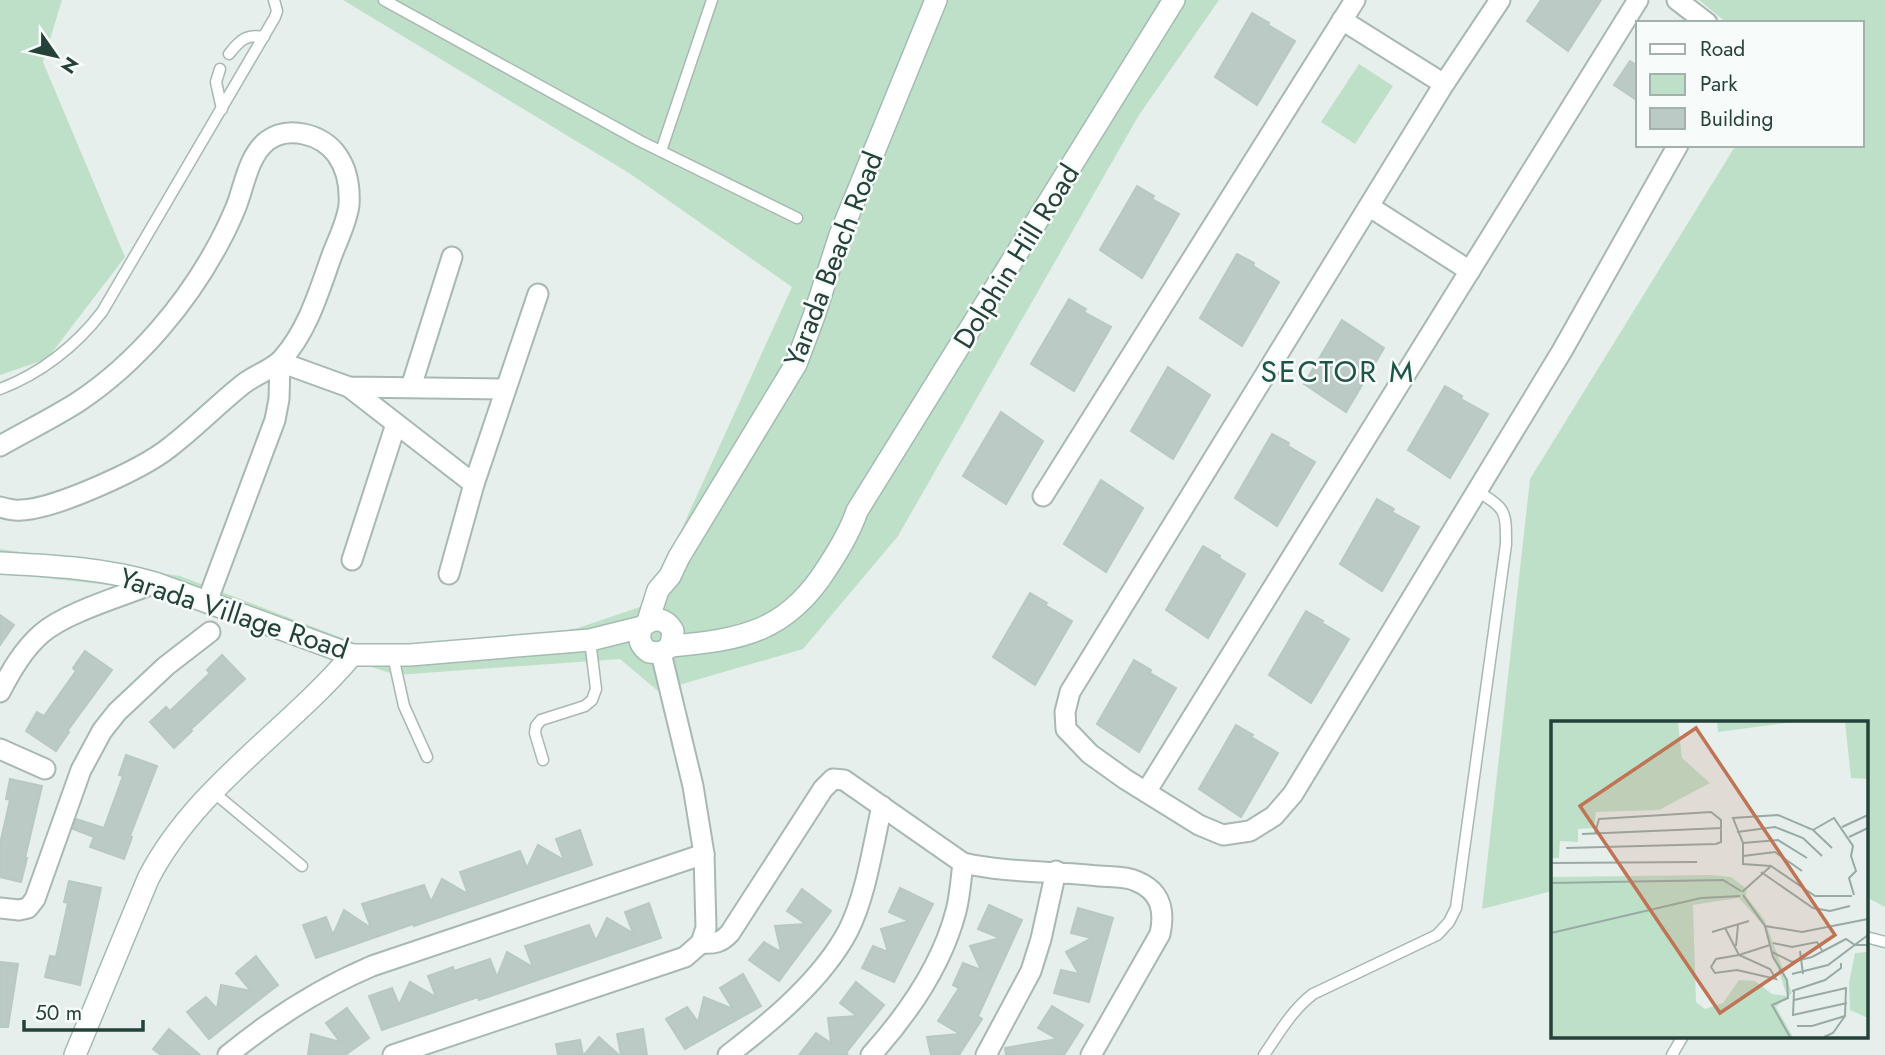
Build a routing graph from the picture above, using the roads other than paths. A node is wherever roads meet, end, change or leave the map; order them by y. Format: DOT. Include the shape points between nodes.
graph roads {
  1 [pos="274,0"];
  2 [pos="384,0"];
  3 [pos="712,0"];
  4 [pos="936,0"];
  5 [pos="1174,0"];
  6 [pos="1354,0"];
  7 [pos="1500,0"];
  8 [pos="1638,0"];
  9 [pos="1677,0"];
  10 [pos="1342,20"];
  11 [pos="1704,21"];
  12 [pos="264,37"];
  13 [pos="229,54"];
  14 [pos="220,69"];
  15 [pos="1444,84"];
  16 [pos="222,109"];
  17 [pos="1677,147"];
  18 [pos="661,150"];
  19 [pos="1370,206"];
  20 [pos="797,218"];
  21 [pos="452,257"];
  22 [pos="1470,271"];
  23 [pos="538,294"];
  24 [pos="280,362"];
  25 [pos="349,387"];
  26 [pos="411,387"];
  27 [pos="0,389"];
  28 [pos="505,389"];
  29 [pos="396,424"];
  30 [pos="0,446"];
  31 [pos="474,484"];
  32 [pos="1477,491"];
  33 [pos="1043,496"];
  34 [pos="0,507"];
  35 [pos="352,560"];
  36 [pos="0,564"];
  37 [pos="449,574"];
  38 [pos="155,583"];
  39 [pos="207,602"];
  40 [pos="210,632"];
  41 [pos="657,635"];
  42 [pos="592,640"];
  43 [pos="352,655"];
  44 [pos="393,656"];
  45 [pos="0,692"];
  46 [pos="0,749"];
  47 [pos="427,757"];
  48 [pos="543,760"];
  49 [pos="45,769"];
  50 [pos="212,791"];
  51 [pos="1146,792"];
  52 [pos="882,806"];
  53 [pos="705,854"];
  54 [pos="963,863"];
  55 [pos="302,866"];
  56 [pos="1056,871"];
  57 [pos="0,908"];
  58 [pos="1868,938"];
  59 [pos="1885,942"];
  60 [pos="701,943"];
  61 [pos="1681,1038"];
  62 [pos="75,1055"];
  63 [pos="228,1055"];
  64 [pos="394,1055"];
  65 [pos="728,1055"];
  66 [pos="871,1055"];
  67 [pos="986,1055"];
  68 [pos="1091,1055"];
  69 [pos="1264,1055"];
  70 [pos="1672,1055"];
  1 -- 12 [label="lane" via="277,11"];
  2 -- 18 [label="lane"];
  3 -- 18 [label="lane"];
  4 -- 41 [label="street, Yarada Beach Road" via="840,235 796,364 658,590"];
  5 -- 41 [label="street, Dolphin Hill Road" via="857,511 839,528 801,586 763,614 731,624"];
  6 -- 10 [label="street"];
  7 -- 15 [label="street"];
  8 -- 22 [label="street"];
  9 -- 11 [label="street"];
  10 -- 15 [label="street"];
  10 -- 33 [label="street"];
  12 -- 13 [label="lane" via="242,38"];
  12 -- 16 [label="lane"];
  14 -- 16 [label="lane" via="216,82"];
  15 -- 19 [label="street"];
  16 -- 27 [label="lane" via="93,324 50,362"];
  17 -- 32 [label="street"];
  18 -- 20 [label="lane"];
  19 -- 22 [label="street"];
  19 -- 51 [label="street" via="1070,692 1066,729 1090,754"];
  21 -- 26 [label="street"];
  22 -- 51 [label="street"];
  23 -- 28 [label="street"];
  24 -- 25 [label="street"];
  24 -- 30 [label="street" via="312,309 349,203 345,170 336,153 323,141 300,134 269,139 260,148 219,242 190,290 142,348 78,402"];
  24 -- 34 [label="street" via="243,384 170,448 141,466 59,502 18,511"];
  24 -- 39 [label="street" via="275,420"];
  25 -- 26 [label="street"];
  25 -- 29 [label="street"];
  26 -- 28 [label="street"];
  28 -- 31 [label="street"];
  29 -- 31 [label="street"];
  29 -- 35 [label="street"];
  31 -- 37 [label="street"];
  32 -- 51 [label="street" via="1293,794 1275,816 1250,831 1223,835"];
  32 -- 69 [label="lane" via="1500,505 1506,518 1506,544 1456,908 1437,935 1313,994 1289,1018"];
  36 -- 38 [label="street, Yarada Village Road" via="90,568"];
  38 -- 39 [label="street, Yarada Village Road"];
  38 -- 45 [label="street" via="67,618 42,633 12,669"];
  39 -- 43 [label="street, Yarada Village Road"];
  40 -- 57 [label="street" via="166,666 102,731 81,770 35,899 28,908"];
  41 -- 42 [label="street, Yarada Village Road"];
  41 -- 53 [label="street"];
  42 -- 44 [label="street, Yarada Village Road"];
  42 -- 48 [label="lane" via="596,689 592,700 536,726"];
  43 -- 44 [label="street, Yarada Village Road"];
  43 -- 50 [label="street"];
  44 -- 47 [label="lane" via="404,706"];
  46 -- 49 [label="street"];
  50 -- 55 [label="lane"];
  50 -- 62 [label="street" via="159,857"];
  52 -- 54 [label="street"];
  52 -- 60 [label="street" via="844,780 833,779 822,789 730,933 715,944"];
  52 -- 65 [label="street" via="848,931 825,964 771,1022"];
  53 -- 60 [label="street" via="707,917"];
  53 -- 63 [label="street" via="334,982 301,1000"];
  54 -- 56 [label="street"];
  54 -- 66 [label="street" via="957,910 936,962 923,988"];
  56 -- 67 [label="street" via="1031,971"];
  56 -- 68 [label="street" via="1136,880 1162,905 1160,934"];
  58 -- 59 [label="lane"];
  60 -- 64 [label="street" via="685,957"];
  61 -- 70 [label="lane"];
}
